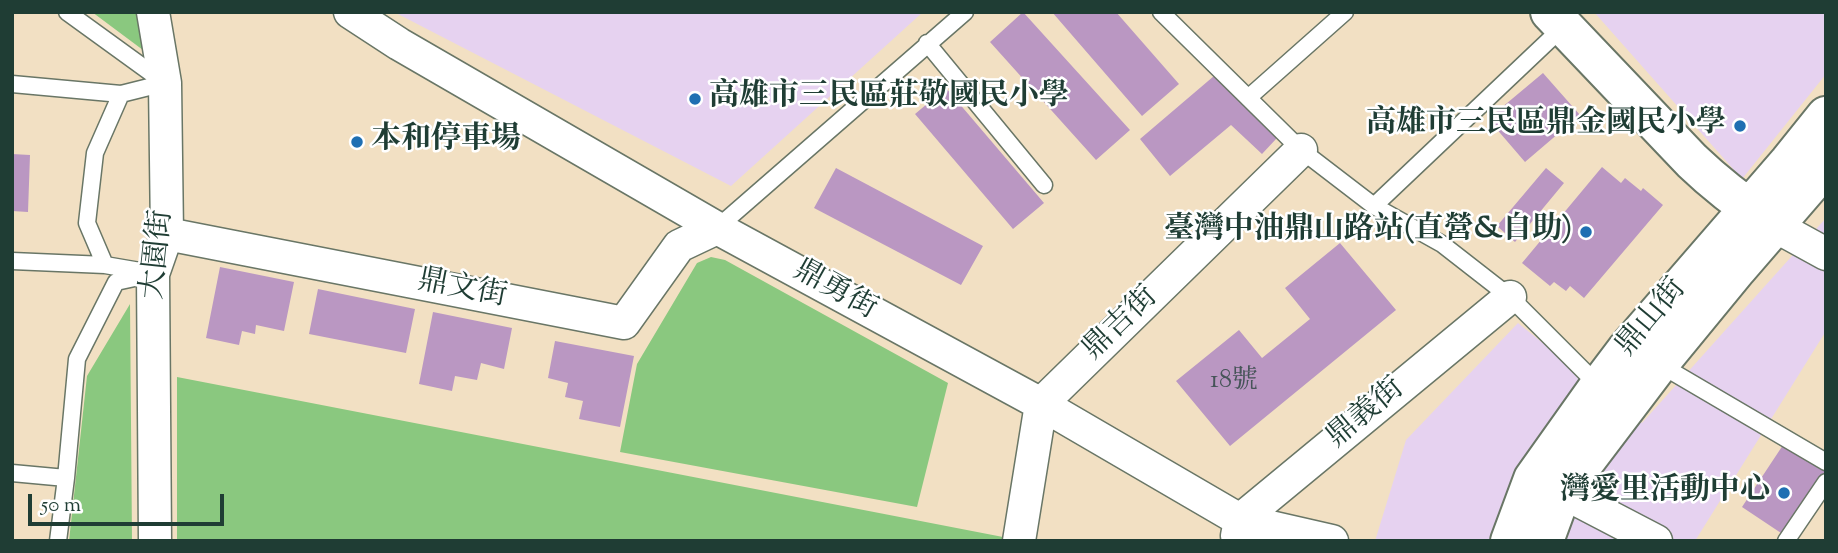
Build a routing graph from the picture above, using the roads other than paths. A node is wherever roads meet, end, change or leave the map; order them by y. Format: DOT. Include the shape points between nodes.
graph roads {
  1 [pos="67,12"];
  2 [pos="152,12"];
  3 [pos="350,12"];
  4 [pos="965,12"];
  5 [pos="1161,12"];
  6 [pos="1345,12"];
  7 [pos="1557,19"];
  8 [pos="927,43"];
  9 [pos="165,83"];
  10 [pos="12,84"];
  11 [pos="121,94"];
  12 [pos="1248,98"];
  13 [pos="1826,116"];
  14 [pos="1301,150"];
  15 [pos="1826,166"];
  16 [pos="1044,185"];
  17 [pos="1374,206"];
  18 [pos="1762,217"];
  19 [pos="717,228"];
  20 [pos="167,234"];
  21 [pos="1826,254"];
  22 [pos="12,261"];
  23 [pos="105,265"];
  24 [pos="153,274"];
  25 [pos="1510,297"];
  26 [pos="1659,364"];
  27 [pos="1599,386"];
  28 [pos="1041,404"];
  29 [pos="1826,462"];
  30 [pos="12,473"];
  31 [pos="66,478"];
  32 [pos="1826,482"];
  33 [pos="1562,492"];
  34 [pos="1238,531"];
  35 [pos="58,541"];
  36 [pos="155,541"];
  37 [pos="1020,541"];
  38 [pos="1332,541"];
  39 [pos="1510,541"];
  40 [pos="1544,541"];
  41 [pos="1656,541"];
  42 [pos="1786,541"];
  1 -- 9 [label="lane"];
  2 -- 9 [label="street, 大園街"];
  3 -- 19 [label="street, 鼎勇街"];
  4 -- 8 [label="lane"];
  5 -- 12 [label="lane"];
  6 -- 12 [label="lane"];
  7 -- 17 [label="lane"];
  7 -- 18 [label="street" via="1692,161"];
  8 -- 16 [label="lane"];
  8 -- 19 [label="lane"];
  9 -- 11 [label="lane"];
  9 -- 20 [label="street, 大園街"];
  10 -- 11 [label="lane"];
  11 -- 23 [label="lane" via="94,153 88,223"];
  12 -- 14 [label="lane"];
  13 -- 18 [label="street, 鼎山街"];
  14 -- 17 [label="lane"];
  14 -- 28 [label="street, 鼎吉街"];
  15 -- 18 [label="street, 鼎山街"];
  17 -- 25 [label="lane" via="1442,244"];
  18 -- 21 [label="street"];
  18 -- 26 [label="street, 鼎山街" via="1738,268"];
  18 -- 27 [label="street, 鼎山街" via="1627,349"];
  19 -- 20 [label="street, 鼎文街" via="680,246 624,323"];
  19 -- 28 [label="street, 鼎勇街"];
  20 -- 24 [label="street, 大園街"];
  22 -- 23 [label="lane"];
  23 -- 24 [label="lane"];
  24 -- 31 [label="lane" via="116,282 77,359"];
  24 -- 36 [label="street, 大園街"];
  25 -- 27 [label="lane"];
  25 -- 34 [label="street, 鼎義街"];
  26 -- 29 [label="lane"];
  26 -- 33 [label="street, 鼎山街"];
  27 -- 39 [label="street, 鼎山街" via="1533,479"];
  28 -- 34 [label="street, 鼎勇街"];
  28 -- 37 [label="street"];
  30 -- 31 [label="lane"];
  31 -- 35 [label="lane"];
  32 -- 42 [label="lane"];
  33 -- 40 [label="street, 鼎山街"];
  33 -- 41 [label="street"];
  34 -- 38 [label="street, 鼎勇街"];
}
